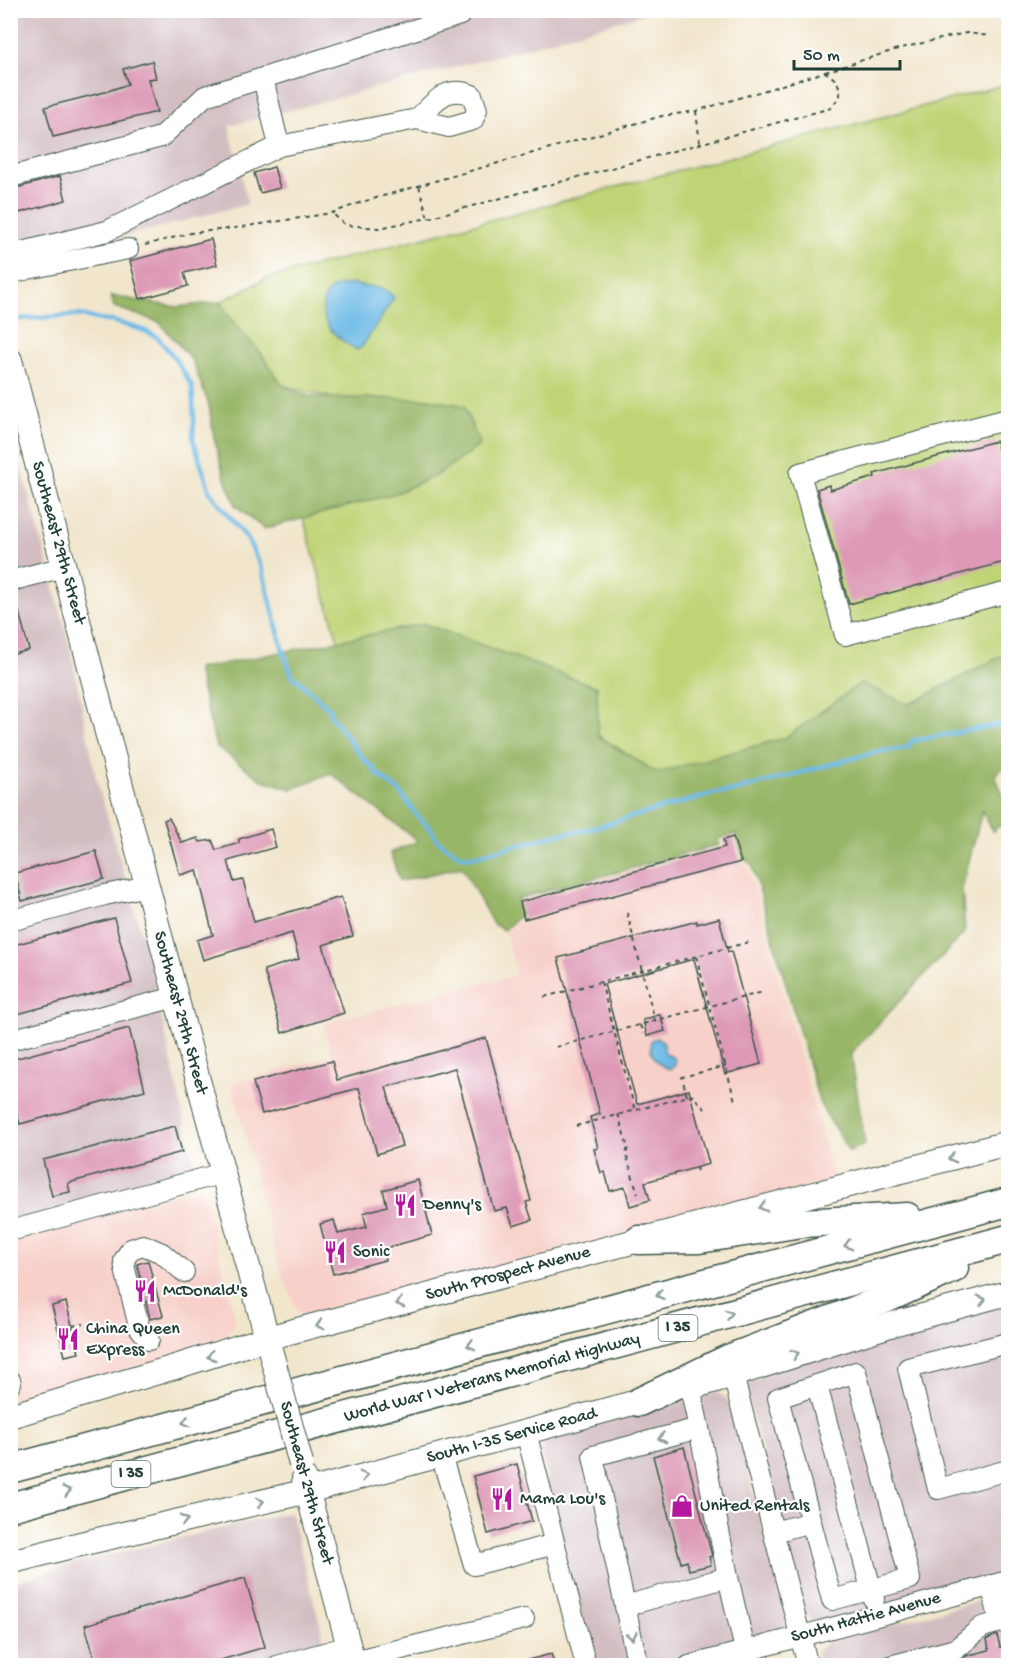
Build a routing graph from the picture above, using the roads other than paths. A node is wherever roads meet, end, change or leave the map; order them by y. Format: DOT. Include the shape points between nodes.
graph roads {
  1 [pos="460,15"];
  2 [pos="263,78"];
  3 [pos="417,119"];
  4 [pos="279,146"];
  5 [pos="10,177"];
  6 [pos="128,249"];
  7 [pos="10,255"];
  8 [pos="10,274"];
  9 [pos="11,364"];
  10 [pos="1008,419"];
  11 [pos="64,567"];
  12 [pos="10,581"];
  13 [pos="1008,592"];
  14 [pos="147,886"];
  15 [pos="10,921"];
  16 [pos="176,997"];
  17 [pos="10,1040"];
  18 [pos="1008,1143"];
  19 [pos="222,1173"];
  20 [pos="1008,1202"];
  21 [pos="966,1214"];
  22 [pos="10,1231"];
  23 [pos="639,1239"];
  24 [pos="1008,1242"];
  25 [pos="184,1272"];
  26 [pos="1008,1293"];
  27 [pos="267,1338"];
  28 [pos="149,1340"];
  29 [pos="1008,1343"];
  30 [pos="733,1375"];
  31 [pos="817,1385"];
  32 [pos="690,1387"];
  33 [pos="639,1402"];
  34 [pos="10,1416"];
  35 [pos="699,1428"];
  36 [pos="526,1432"];
  37 [pos="441,1455"];
  38 [pos="10,1469"];
  39 [pos="1008,1470"];
  40 [pos="308,1491"];
  41 [pos="10,1507"];
  42 [pos="811,1522"];
  43 [pos="774,1532"];
  44 [pos="555,1544"];
  45 [pos="10,1562"];
  46 [pos="728,1577"];
  47 [pos="1000,1583"];
  48 [pos="871,1590"];
  49 [pos="625,1606"];
  50 [pos="878,1615"];
  51 [pos="524,1619"];
  52 [pos="1004,1621"];
  53 [pos="800,1635"];
  54 [pos="745,1650"];
  55 [pos="352,1657"];
  56 [pos="307,1662"];
  57 [pos="277,1665"];
  58 [pos="586,1665"];
  59 [pos="638,1665"];
  60 [pos="689,1665"];
  61 [pos="808,1665"];
  62 [pos="890,1665"];
  1 -- 2 [label="street"];
  2 -- 4 [label="street"];
  2 -- 5 [label="street" via="205,96 161,137"];
  3 -- 4 [label="street"];
  4 -- 7 [label="street" via="107,231"];
  6 -- 8 [label="street"];
  9 -- 11 [label="main road, Southeast 29th Street"];
  10 -- 13 [label="street" via="800,473 845,635"];
  11 -- 12 [label="street"];
  11 -- 14 [label="main road, Southeast 29th Street"];
  14 -- 15 [label="street"];
  14 -- 16 [label="main road, Southeast 29th Street"];
  16 -- 17 [label="street"];
  16 -- 19 [label="main road, Southeast 29th Street"];
  18 -- 23 [label="main road, South Prospect Avenue, one-way"];
  19 -- 22 [label="street"];
  19 -- 27 [label="main road, Southeast 29th Street"];
  20 -- 21 [label="highway, World War I Veterans Memorial Highway / I 35"];
  21 -- 23 [label="highway" via="802,1223 699,1239"];
  21 -- 38 [label="highway, World War I Veterans Memorial Highway / I 35, one-way"];
  23 -- 27 [label="main road, South Prospect Avenue, one-way"];
  24 -- 33 [label="highway" via="885,1299 728,1359"];
  41 -- 24 [label="highway, World War I Veterans Memorial Highway / I 35, one-way"];
  25 -- 28 [label="street" via="162,1253 143,1245 131,1249 124,1260 139,1327"];
  30 -- 26 [label="main road, South I-35 Service Road, one-way" via="893,1324"];
  27 -- 34 [label="main road, South Prospect Avenue, one-way"];
  27 -- 40 [label="main road, Southeast 29th Street, bridge"];
  29 -- 39 [label="street" via="908,1368 938,1489"];
  30 -- 32 [label="main road, South I-35 Service Road"];
  30 -- 43 [label="street"];
  31 -- 42 [label="street" via="778,1398"];
  31 -- 48 [label="street"];
  31 -- 48 [label="street" via="856,1372 910,1579"];
  32 -- 33 [label="main road, South I-35 Service Road"];
  32 -- 35 [label="street"];
  33 -- 36 [label="main road, South I-35 Service Road"];
  35 -- 46 [label="street"];
  35 -- 49 [label="street, one-way" via="594,1456"];
  36 -- 37 [label="main road, South I-35 Service Road"];
  36 -- 44 [label="street"];
  40 -- 37 [label="main road, South I-35 Service Road, one-way"];
  37 -- 44 [label="street" via="474,1564"];
  45 -- 40 [label="main road, South I-35 Service Road, one-way"];
  40 -- 55 [label="main road, Southeast 29th Street"];
  42 -- 43 [label="street"];
  42 -- 48 [label="street" via="832,1600"];
  43 -- 53 [label="street"];
  44 -- 58 [label="street"];
  46 -- 49 [label="street"];
  46 -- 54 [label="street"];
  47 -- 50 [label="street, South Hattie Avenue"];
  47 -- 52 [label="street"];
  48 -- 50 [label="street"];
  49 -- 59 [label="street, one-way"];
  50 -- 53 [label="street, South Hattie Avenue"];
  51 -- 55 [label="street"];
  52 -- 62 [label="street" via="982,1627 956,1649"];
  53 -- 54 [label="street, South Hattie Avenue"];
  53 -- 61 [label="street"];
  54 -- 60 [label="street, South Hattie Avenue"];
  55 -- 56 [label="street"];
  56 -- 57 [label="street"];
}
